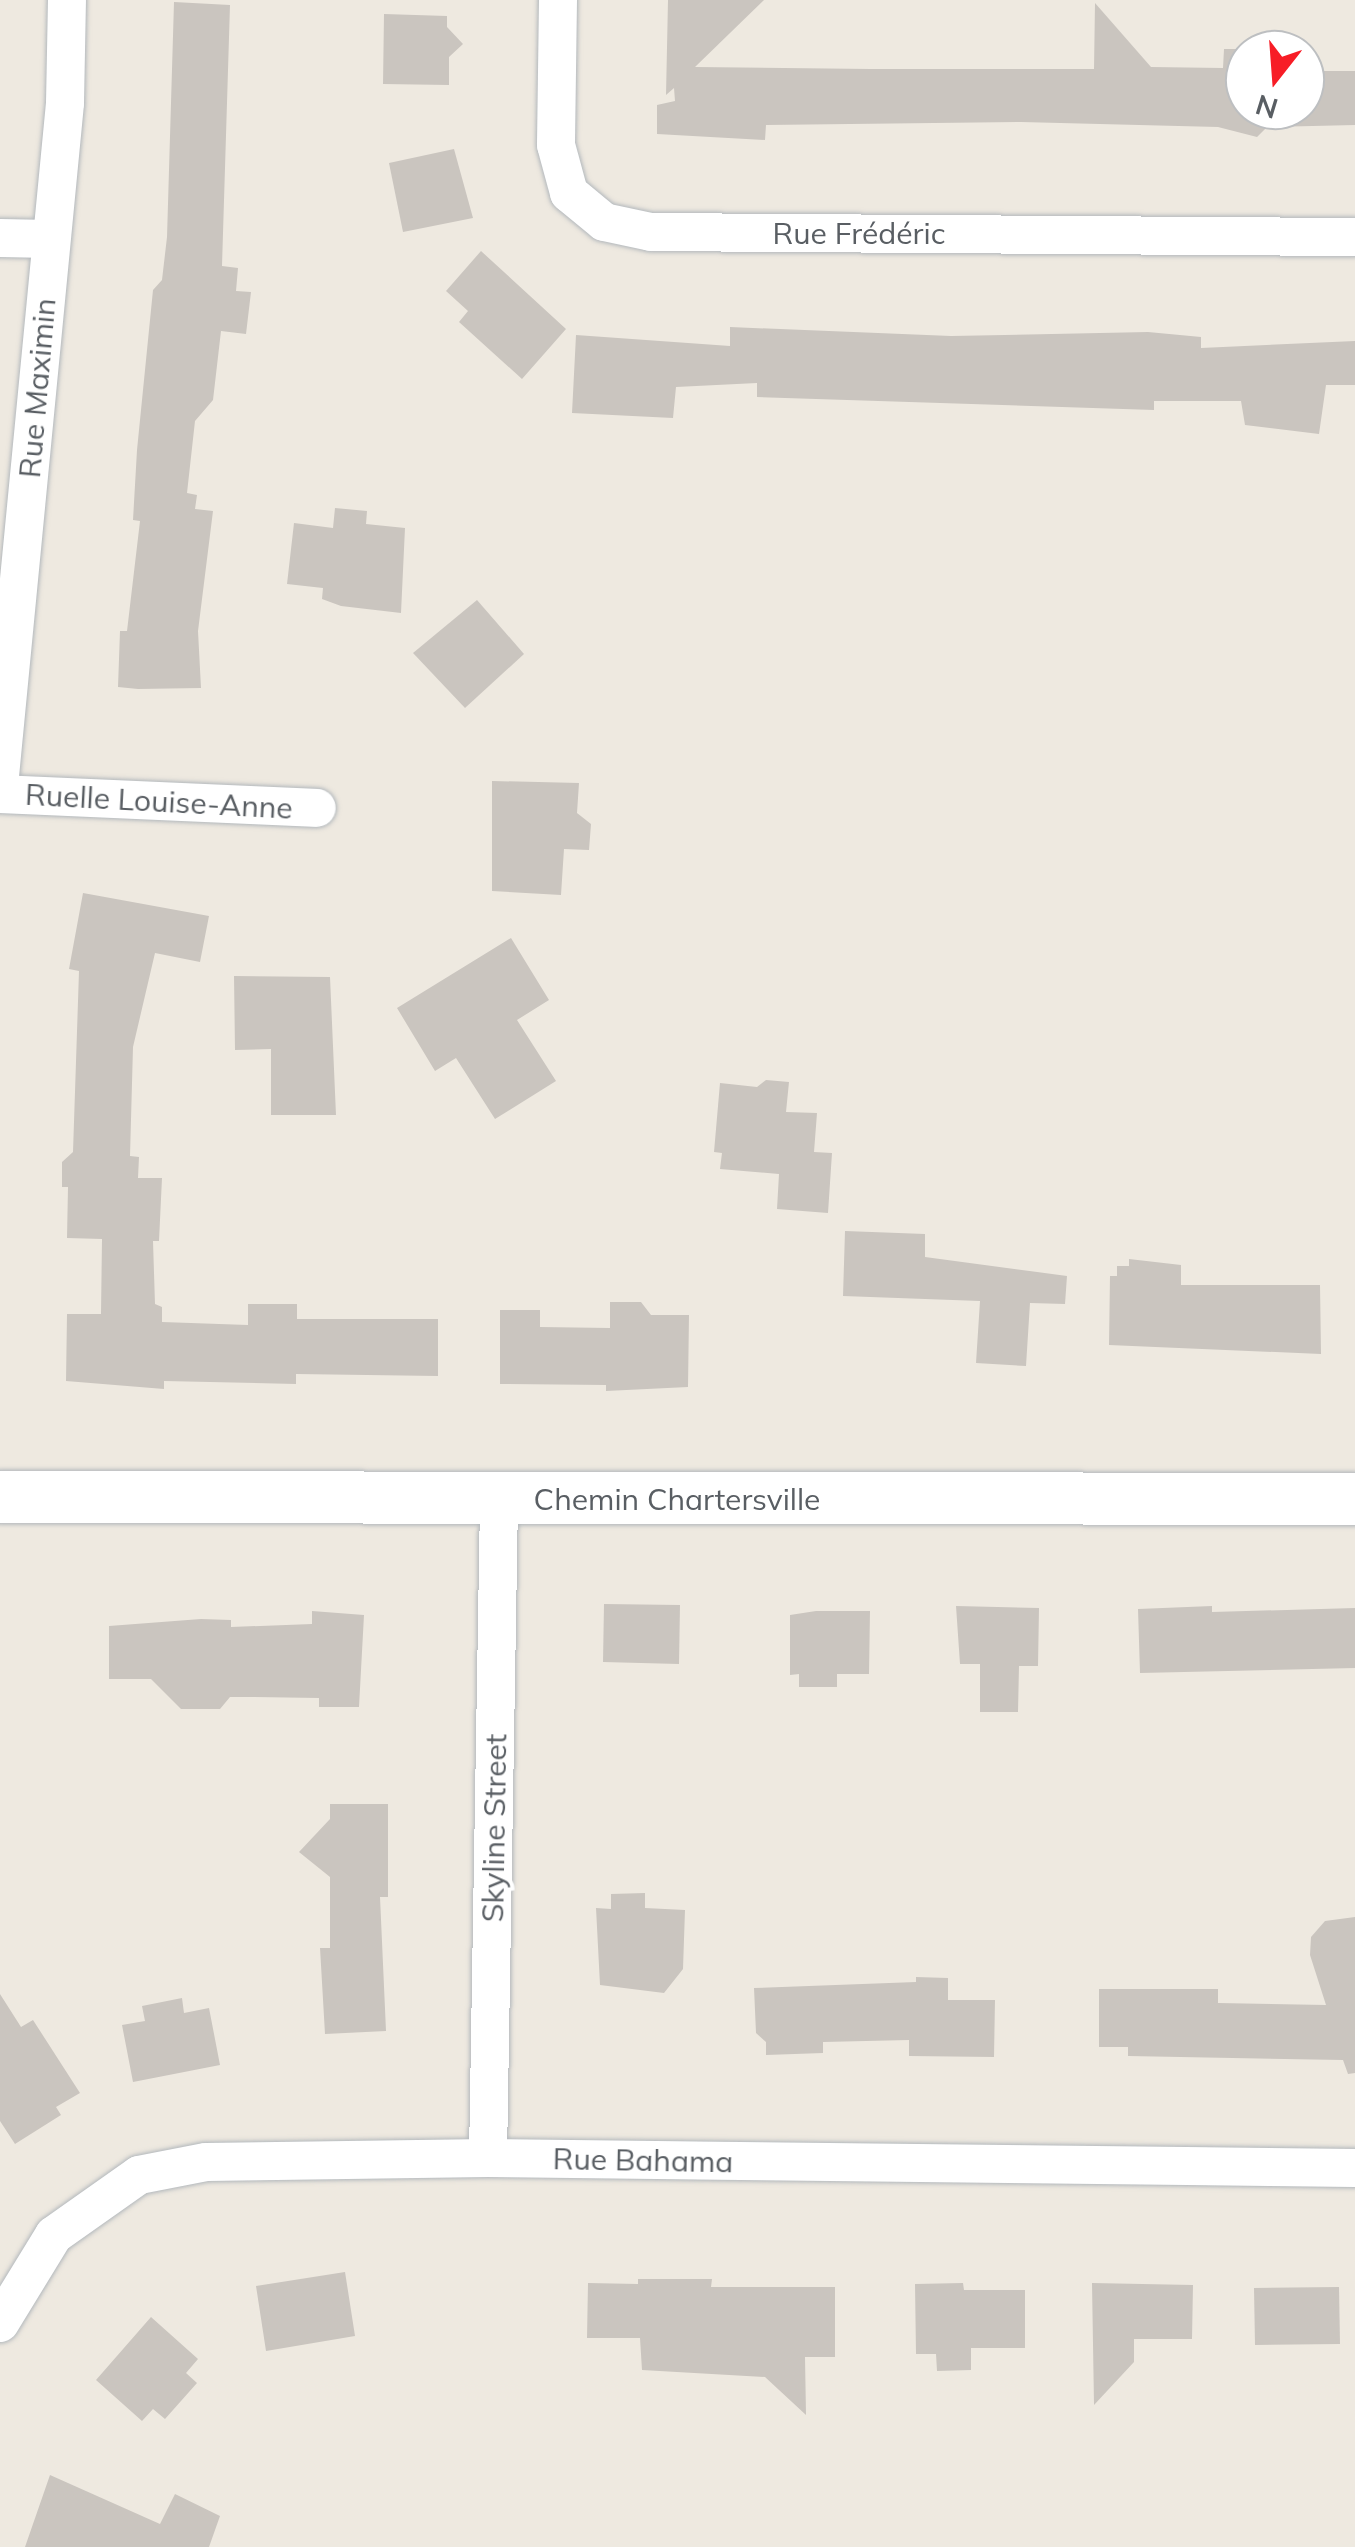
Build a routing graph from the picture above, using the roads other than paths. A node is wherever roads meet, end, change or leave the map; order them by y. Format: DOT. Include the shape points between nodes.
graph roads {
  1 [pos="67,0"];
  2 [pos="558,0"];
  3 [pos="1355,237"];
  4 [pos="0,238"];
  5 [pos="51,239"];
  6 [pos="0,776"];
  7 [pos="0,794"];
  8 [pos="318,808"];
  9 [pos="0,1497"];
  10 [pos="499,1498"];
  11 [pos="1355,1498"];
  12 [pos="488,2158"];
  13 [pos="1355,2168"];
  14 [pos="0,2323"];
  1 -- 5 [label="street, Rue Maximin"];
  2 -- 3 [label="street, Rue Frédéric" via="556,145 569,193 604,222 651,232"];
  4 -- 5 [label="street"];
  5 -- 6 [label="street, Rue Maximin"];
  7 -- 8 [label="street, Ruelle Louise-Anne"];
  9 -- 10 [label="street, Chemin Chartersville"];
  10 -- 11 [label="street, Chemin Chartersville"];
  10 -- 12 [label="street, Skyline Street"];
  12 -- 13 [label="street, Rue Bahama"];
  12 -- 14 [label="street, Rue Bahama" via="206,2162 140,2176 54,2235"];
}
